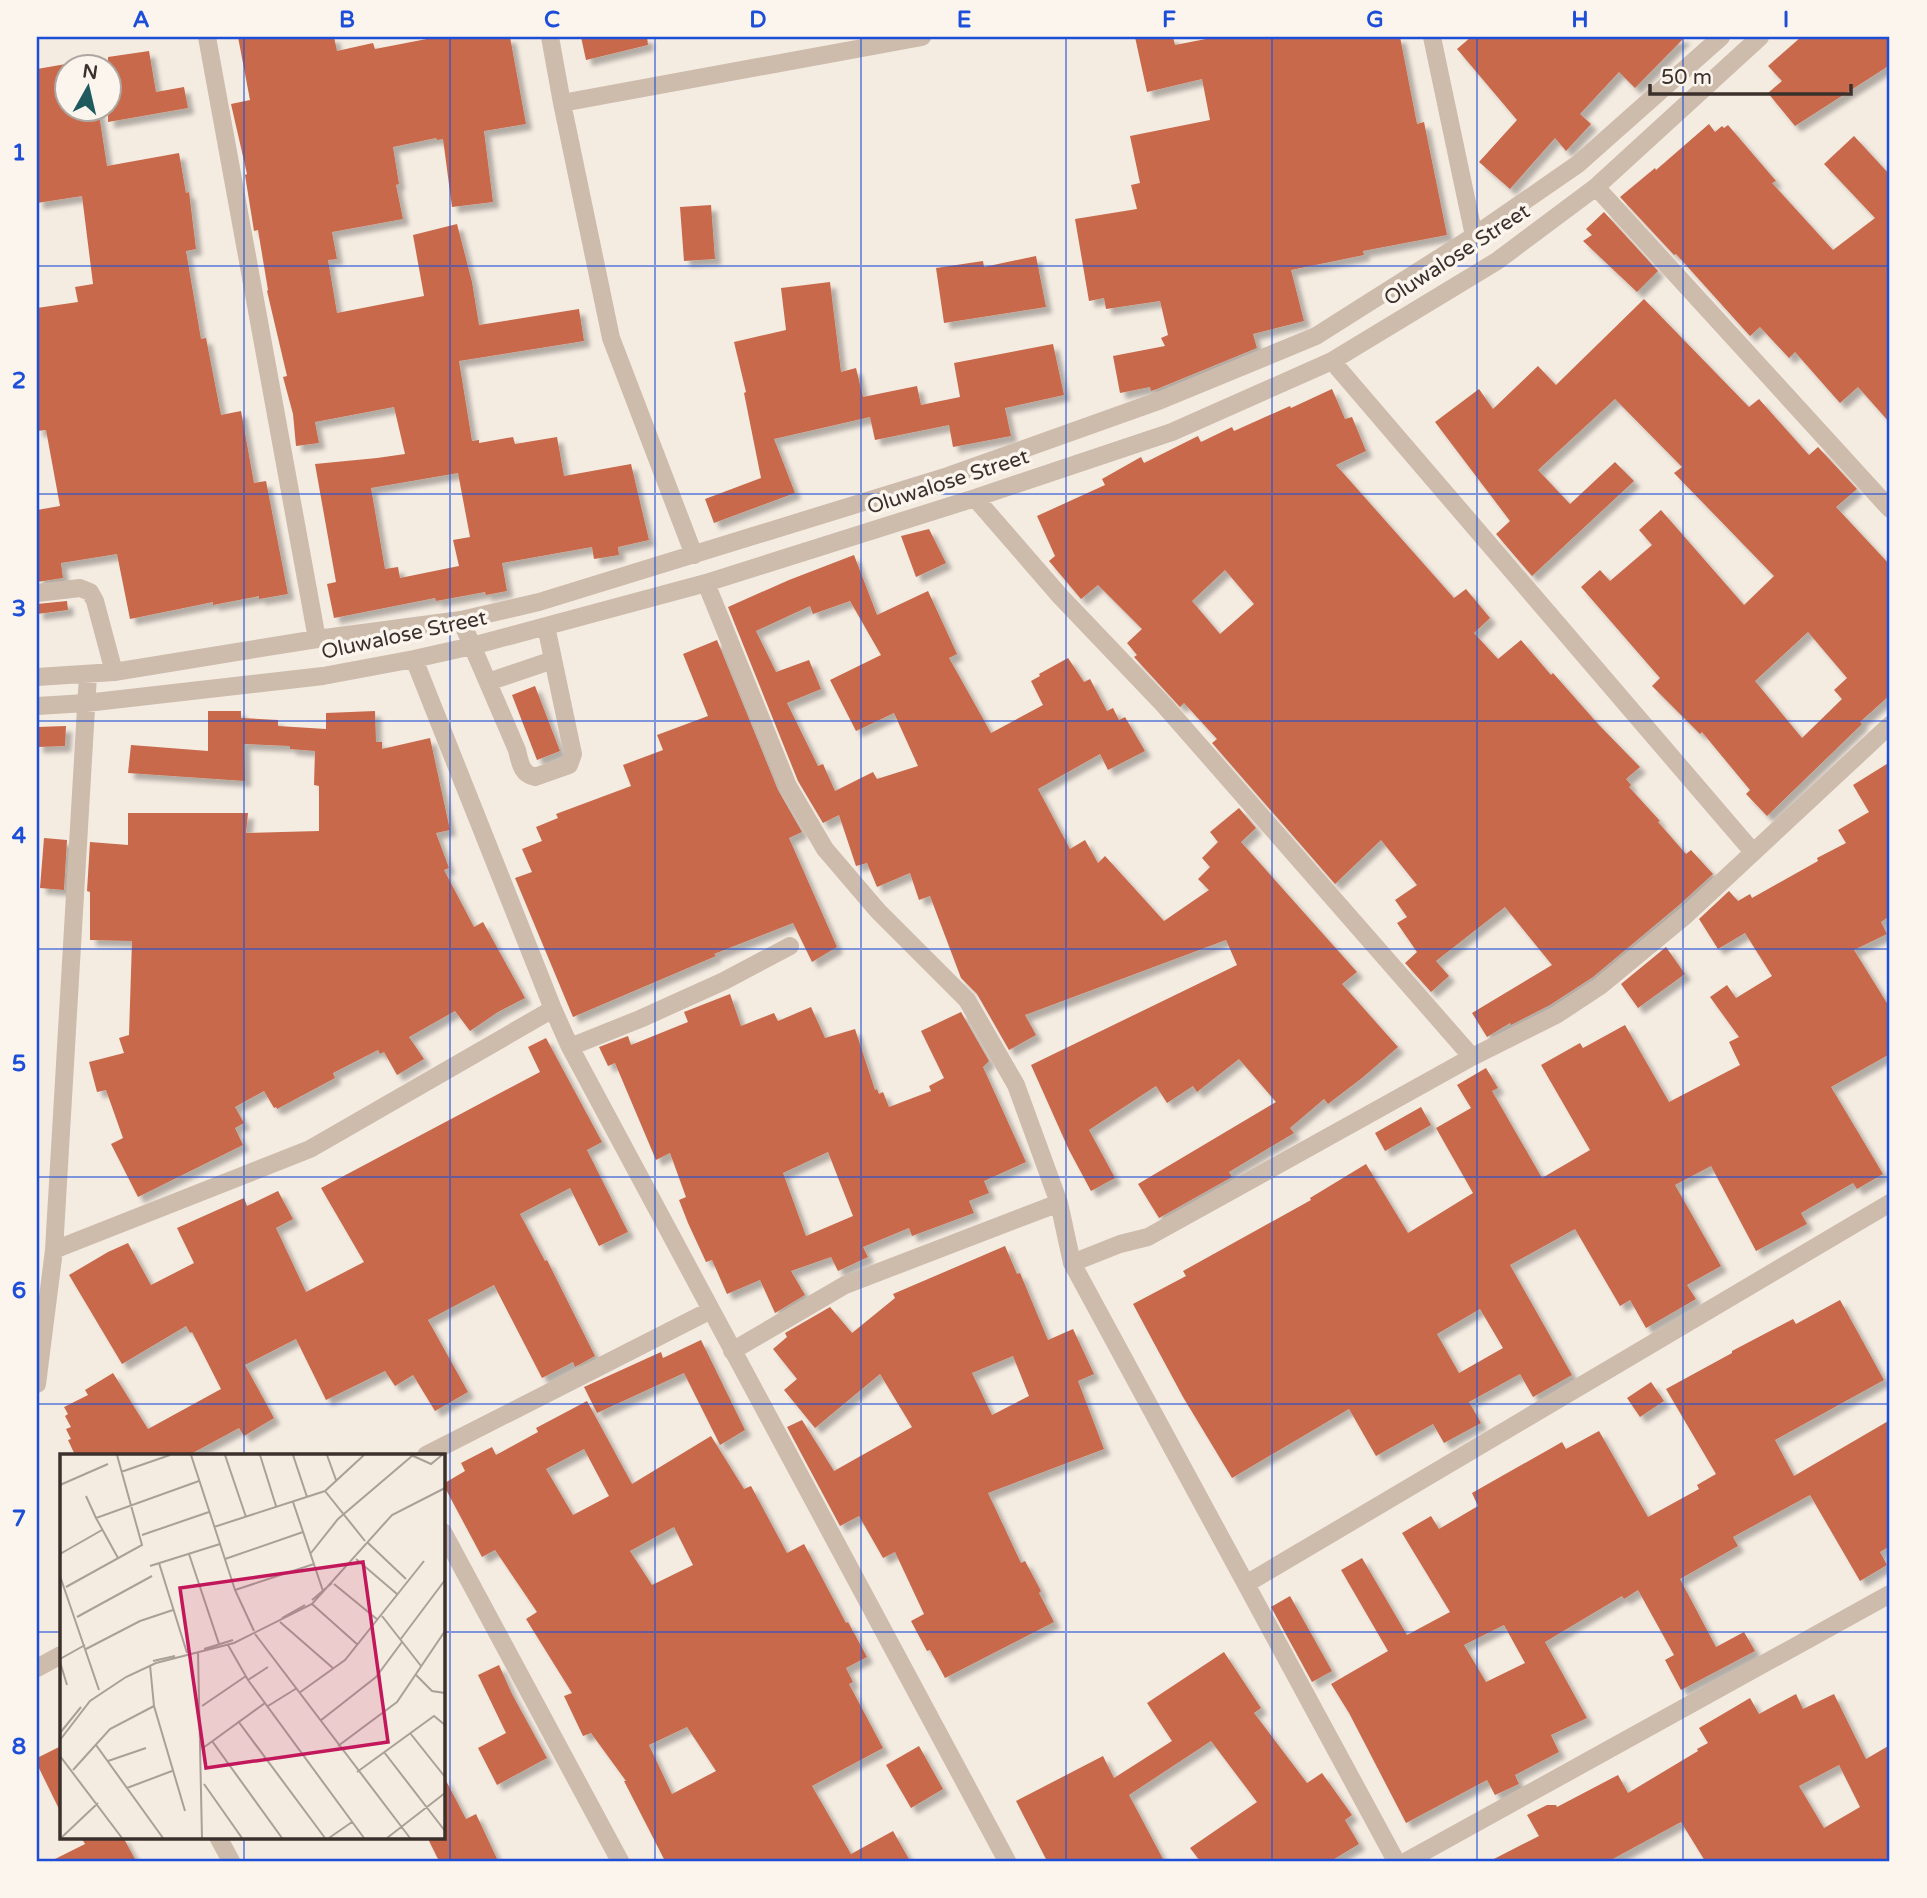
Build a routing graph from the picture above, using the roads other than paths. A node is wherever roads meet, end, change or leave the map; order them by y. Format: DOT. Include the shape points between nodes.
graph roads {
  1 [pos="207,37"];
  2 [pos="550,37"];
  3 [pos="922,37"];
  4 [pos="1432,37"];
  5 [pos="1760,37"];
  6 [pos="1715,43"];
  7 [pos="1726,69"];
  8 [pos="562,103"];
  9 [pos="1596,187"];
  10 [pos="1474,236"];
  11 [pos="1332,361"];
  12 [pos="975,498"];
  13 [pos="1890,509"];
  14 [pos="694,555"];
  15 [pos="706,583"];
  16 [pos="37,593"];
  17 [pos="461,620"];
  18 [pos="546,626"];
  19 [pos="317,639"];
  20 [pos="472,646"];
  21 [pos="414,659"];
  22 [pos="553,660"];
  23 [pos="114,672"];
  24 [pos="88,675"];
  25 [pos="37,677"];
  26 [pos="488,682"];
  27 [pos="86,703"];
  28 [pos="37,706"];
  29 [pos="1890,725"];
  30 [pos="1753,852"];
  31 [pos="790,946"];
  32 [pos="553,1009"];
  33 [pos="570,1047"];
  34 [pos="1472,1057"];
  35 [pos="1059,1203"];
  36 [pos="1890,1203"];
  37 [pos="54,1250"];
  38 [pos="1072,1264"];
  39 [pos="711,1310"];
  40 [pos="733,1350"];
  41 [pos="37,1384"];
  42 [pos="428,1454"];
  43 [pos="444,1534"];
  44 [pos="1245,1584"];
  45 [pos="1890,1594"];
  46 [pos="60,1656"];
  47 [pos="37,1668"];
  48 [pos="219,1839"];
  49 [pos="231,1861"];
  50 [pos="620,1861"];
  51 [pos="1007,1861"];
  52 [pos="1396,1861"];
  53 [pos="1407,1861"];
  1 -- 19 [label="street"];
  2 -- 8 [label="street"];
  3 -- 8 [label="street"];
  4 -- 10 [label="street"];
  5 -- 7 [label="street, Oluwalose Street"];
  6 -- 7 [label="street"];
  6 -- 10 [label="street, Oluwalose Street" via="1578,164"];
  7 -- 9 [label="street, Oluwalose Street"];
  8 -- 14 [label="street" via="611,338"];
  9 -- 11 [label="street, Oluwalose Street" via="1497,261"];
  9 -- 13 [label="street"];
  10 -- 14 [label="street, Oluwalose Street" via="1316,336 1161,400 948,476"];
  11 -- 12 [label="street, Oluwalose Street" via="1172,432"];
  11 -- 30 [label="street"];
  12 -- 15 [label="street, Oluwalose Street"];
  12 -- 34 [label="street" via="1164,705"];
  14 -- 17 [label="street, Oluwalose Street"];
  15 -- 18 [label="street, Oluwalose Street"];
  15 -- 35 [label="street" via="788,786 825,849 878,912 967,1000 1017,1084"];
  16 -- 23 [label="street" via="80,588 90,592"];
  17 -- 19 [label="street, Oluwalose Street"];
  17 -- 20 [label="street"];
  18 -- 20 [label="street, Oluwalose Street"];
  18 -- 22 [label="street"];
  19 -- 23 [label="street, Oluwalose Street"];
  20 -- 21 [label="street, Oluwalose Street"];
  20 -- 26 [label="street"];
  21 -- 27 [label="street, Oluwalose Street" via="323,676"];
  21 -- 32 [label="street"];
  22 -- 26 [label="street"];
  22 -- 26 [label="street" via="573,754 569,765 535,777 523,770"];
  23 -- 24 [label="street, Oluwalose Street"];
  24 -- 25 [label="street, Oluwalose Street"];
  24 -- 27 [label="street"];
  27 -- 28 [label="street, Oluwalose Street"];
  27 -- 37 [label="street"];
  29 -- 30 [label="street"];
  30 -- 34 [label="street" via="1600,986 1556,1015"];
  31 -- 33 [label="street" via="724,981"];
  32 -- 33 [label="street"];
  32 -- 37 [label="street" via="310,1149"];
  33 -- 39 [label="street"];
  34 -- 38 [label="street" via="1148,1237"];
  35 -- 38 [label="street"];
  35 -- 40 [label="street" via="845,1285"];
  36 -- 44 [label="street"];
  37 -- 41 [label="street"];
  38 -- 44 [label="street"];
  39 -- 40 [label="street"];
  39 -- 42 [label="street"];
  40 -- 51 [label="street"];
  43 -- 50 [label="street"];
  44 -- 52 [label="street"];
  45 -- 53 [label="street"];
  46 -- 47 [label="street"];
  48 -- 49 [label="street"];
}
